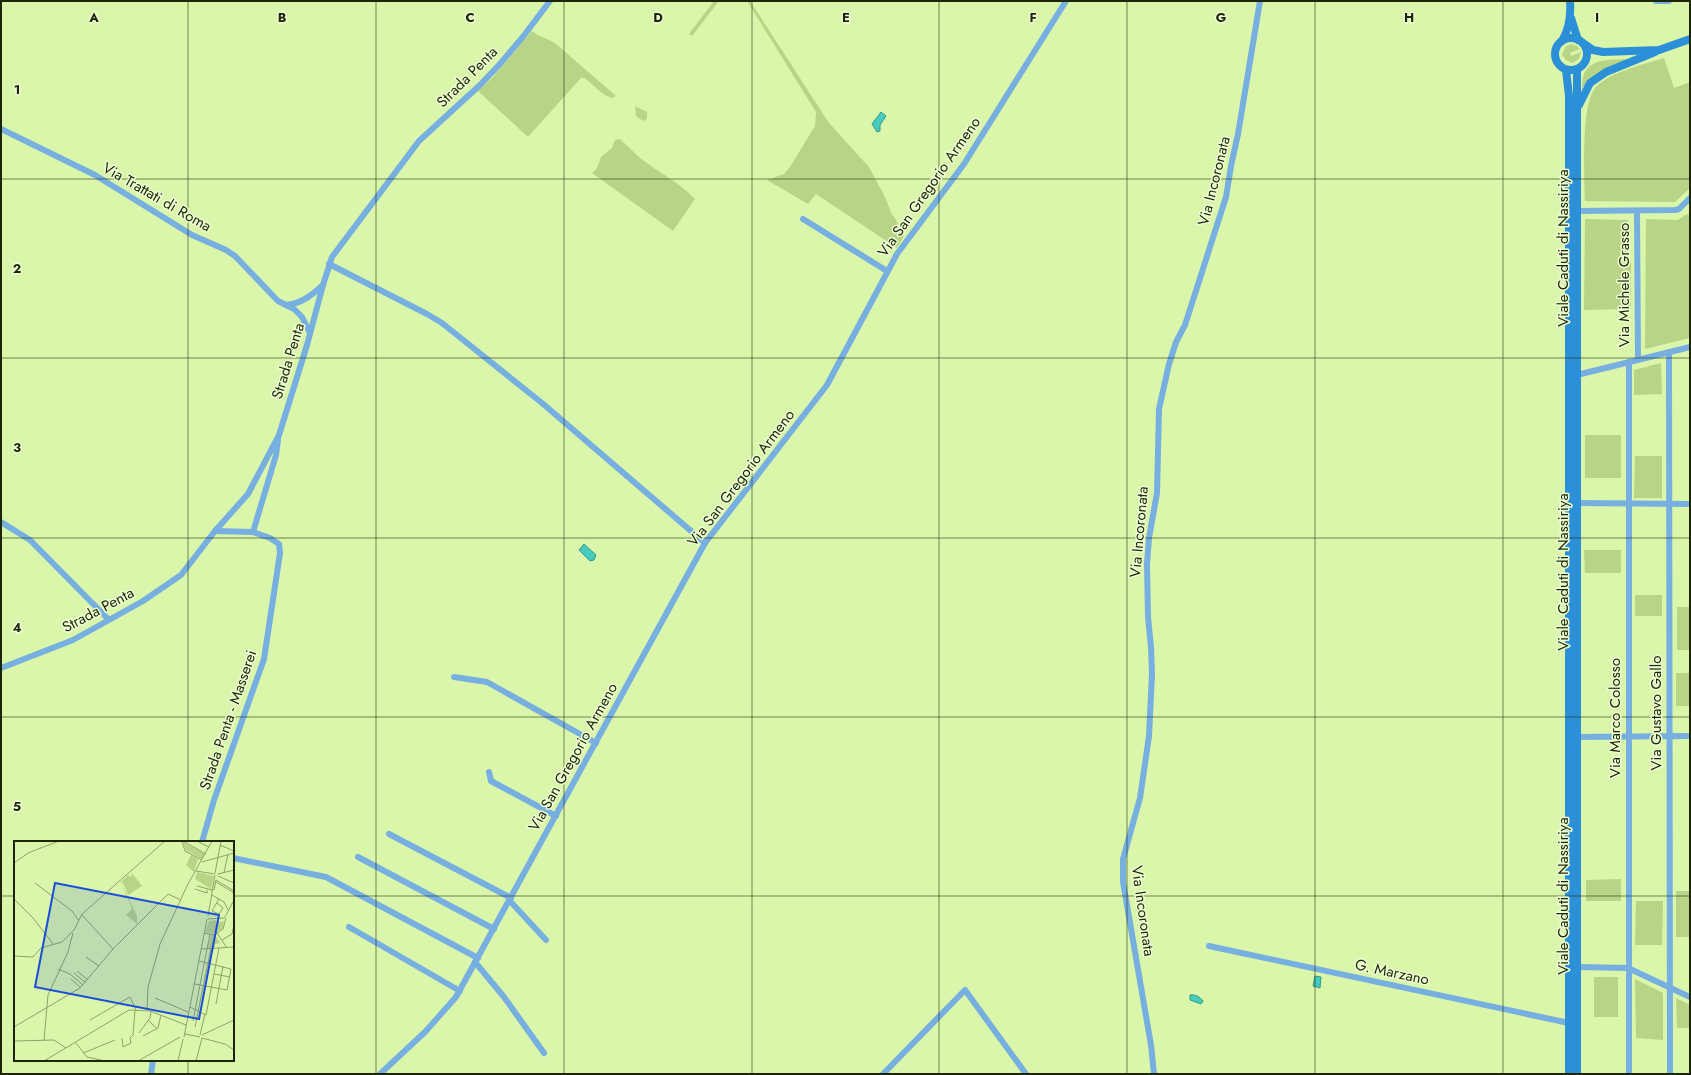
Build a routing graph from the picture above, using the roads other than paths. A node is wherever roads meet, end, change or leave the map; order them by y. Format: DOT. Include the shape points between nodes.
graph roads {
  1 [pos="550,1"];
  2 [pos="1066,1"];
  3 [pos="1260,1"];
  4 [pos="1570,1"];
  5 [pos="1656,1"];
  6 [pos="1669,1"];
  7 [pos="1570,14"];
  8 [pos="1690,40"];
  9 [pos="1562,41"];
  10 [pos="1580,42"];
  11 [pos="1659,50"];
  12 [pos="1603,52"];
  13 [pos="1585,63"];
  14 [pos="1566,70"];
  15 [pos="1577,70"];
  16 [pos="1577,113"];
  17 [pos="1,129"];
  18 [pos="1690,198"];
  19 [pos="1577,211"];
  20 [pos="1637,211"];
  21 [pos="803,218"];
  22 [pos="329,264"];
  23 [pos="887,271"];
  24 [pos="323,285"];
  25 [pos="286,305"];
  26 [pos="310,334"];
  27 [pos="1690,347"];
  28 [pos="1669,352"];
  29 [pos="1638,360"];
  30 [pos="1629,362"];
  31 [pos="1577,375"];
  32 [pos="279,435"];
  33 [pos="1577,503"];
  34 [pos="1628,504"];
  35 [pos="1668,504"];
  36 [pos="1690,504"];
  37 [pos="1,522"];
  38 [pos="215,531"];
  39 [pos="253,532"];
  40 [pos="705,544"];
  41 [pos="108,619"];
  42 [pos="1,668"];
  43 [pos="454,677"];
  44 [pos="1690,736"];
  45 [pos="1577,737"];
  46 [pos="1628,737"];
  47 [pos="1669,737"];
  48 [pos="596,743"];
  49 [pos="489,772"];
  50 [pos="556,816"];
  51 [pos="389,834"];
  52 [pos="202,841"];
  53 [pos="358,857"];
  54 [pos="234,858"];
  55 [pos="510,899"];
  56 [pos="349,927"];
  57 [pos="494,929"];
  58 [pos="546,940"];
  59 [pos="1209,946"];
  60 [pos="477,960"];
  61 [pos="1577,967"];
  62 [pos="1628,968"];
  63 [pos="1670,987"];
  64 [pos="460,991"];
  65 [pos="1690,997"];
  66 [pos="1569,1023"];
  67 [pos="544,1053"];
  68 [pos="153,1061"];
  69 [pos="151,1074"];
  70 [pos="380,1074"];
  71 [pos="883,1074"];
  72 [pos="1026,1074"];
  73 [pos="1154,1074"];
  74 [pos="1569,1074"];
  75 [pos="1577,1074"];
  76 [pos="1629,1074"];
  77 [pos="1670,1074"];
  1 -- 22 [label="street, Strada Penta" via="499,65 418,141"];
  2 -- 23 [label="street, Via San Gregorio Armeno" via="964,164 908,238"];
  3 -- 73 [label="street, Via Incoronata" via="1226,197 1185,324 1169,364 1159,409 1157,493 1149,538 1147,572 1152,674 1150,736 1140,798 1123,859 1123,882"];
  4 -- 7 [label="main road"];
  5 -- 6 [label="street"];
  7 -- 9 [label="main road" via="1567,32"];
  7 -- 10 [label="main road"];
  8 -- 11 [label="main road"];
  9 -- 10 [label="main road" via="1573,38"];
  9 -- 14 [label="main road" via="1558,44 1555,54 1558,64"];
  10 -- 12 [label="main road" via="1593,50"];
  10 -- 13 [label="main road" via="1587,53"];
  11 -- 12 [label="main road"];
  11 -- 16 [label="main road" via="1606,72 1590,83 1582,96"];
  12 -- 13 [label="main road"];
  13 -- 15 [label="main road"];
  14 -- 15 [label="main road"];
  14 -- 66 [label="main road, Viale Caduti di Nassiriya"];
  15 -- 16 [label="main road, Viale Caduti di Nassiriya"];
  16 -- 19 [label="main road, Viale Caduti di Nassiriya"];
  17 -- 25 [label="street, Via Trattati di Roma" via="95,175 192,235 226,250 235,256 278,301"];
  18 -- 20 [label="street" via="1677,210"];
  19 -- 20 [label="street"];
  19 -- 31 [label="main road, Viale Caduti di Nassiriya"];
  20 -- 29 [label="street, Via Michele Grasso"];
  21 -- 23 [label="street"];
  22 -- 24 [label="street, Strada Penta"];
  22 -- 40 [label="street" via="442,323 542,403"];
  23 -- 40 [label="street, Via San Gregorio Armeno" via="827,385"];
  24 -- 25 [label="street" via="295,304"];
  24 -- 26 [label="street, Strada Penta"];
  25 -- 26 [label="street, Via Trattati di Roma" via="302,317"];
  26 -- 32 [label="street, Strada Penta"];
  27 -- 28 [label="street"];
  28 -- 29 [label="street"];
  28 -- 35 [label="street, Via Gustavo Gallo"];
  29 -- 30 [label="street"];
  30 -- 31 [label="street"];
  30 -- 34 [label="street, Via Marco Colosso"];
  31 -- 33 [label="main road, Viale Caduti di Nassiriya"];
  32 -- 38 [label="street, Strada Penta" via="248,494"];
  32 -- 39 [label="street" via="276,455"];
  33 -- 34 [label="street"];
  33 -- 45 [label="main road, Viale Caduti di Nassiriya"];
  34 -- 35 [label="street"];
  34 -- 46 [label="street, Via Marco Colosso"];
  35 -- 36 [label="street"];
  35 -- 47 [label="street, Via Gustavo Gallo"];
  37 -- 41 [label="street" via="30,540"];
  38 -- 39 [label="street"];
  38 -- 41 [label="street, Strada Penta" via="180,575 144,601"];
  39 -- 52 [label="street, Strada Penta - Masserei" via="278,544 280,553 264,659 214,800"];
  40 -- 48 [label="street, Via San Gregorio Armeno"];
  41 -- 42 [label="street, Strada Penta" via="73,640"];
  43 -- 48 [label="street" via="487,682"];
  44 -- 47 [label="street"];
  45 -- 46 [label="street"];
  45 -- 61 [label="main road, Viale Caduti di Nassiriya"];
  46 -- 47 [label="street"];
  46 -- 62 [label="street, Via Marco Colosso"];
  47 -- 63 [label="street, Via Gustavo Gallo"];
  48 -- 50 [label="street, Via San Gregorio Armeno"];
  49 -- 50 [label="street" via="491,781"];
  50 -- 55 [label="street, Via San Gregorio Armeno"];
  51 -- 55 [label="street"];
  53 -- 57 [label="street"];
  54 -- 60 [label="street" via="326,877"];
  55 -- 57 [label="street, Via San Gregorio Armeno"];
  55 -- 58 [label="street"];
  56 -- 64 [label="street"];
  57 -- 60 [label="street, Via San Gregorio Armeno"];
  59 -- 66 [label="street, G. Marzano"];
  60 -- 64 [label="street, Via San Gregorio Armeno"];
  60 -- 67 [label="street"];
  61 -- 62 [label="street"];
  61 -- 75 [label="main road, Viale Caduti di Nassiriya"];
  62 -- 63 [label="street"];
  62 -- 76 [label="street, Via Marco Colosso"];
  63 -- 65 [label="street"];
  63 -- 77 [label="street, Via Gustavo Gallo"];
  64 -- 70 [label="street, Via San Gregorio Armeno" via="425,1032"];
  66 -- 74 [label="main road, Viale Caduti di Nassiriya"];
  68 -- 69 [label="street"];
  71 -- 72 [label="street" via="965,990"];
}
